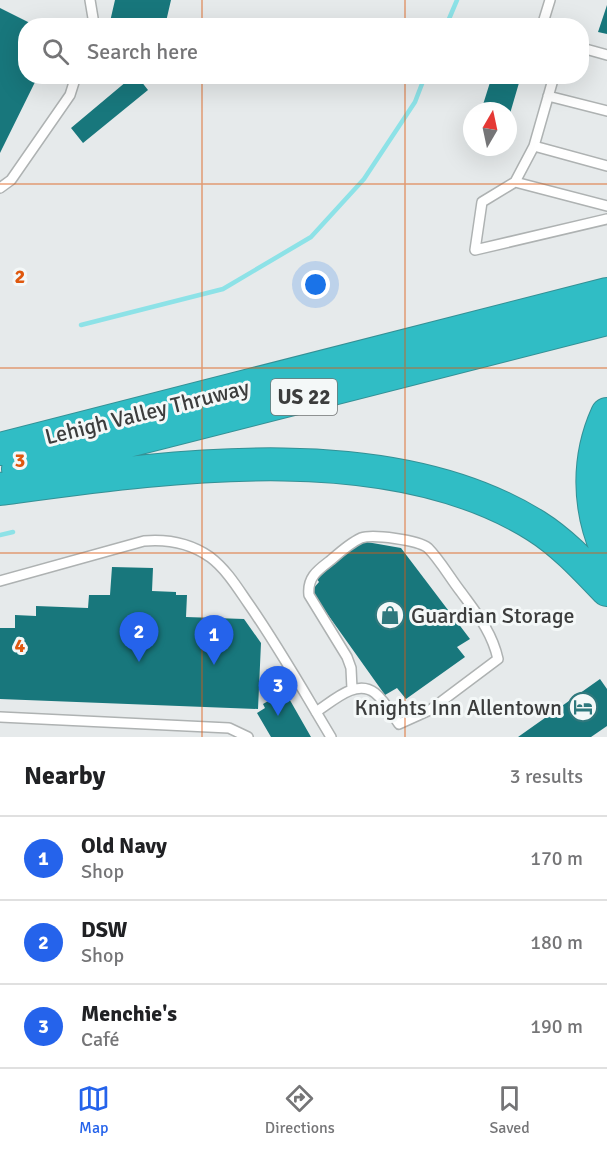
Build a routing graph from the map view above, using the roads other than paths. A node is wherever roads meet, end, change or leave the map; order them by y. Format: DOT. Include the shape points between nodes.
graph roads {
  1 [pos="90,0"];
  2 [pos="550,0"];
  3 [pos="93,18"];
  4 [pos="544,18"];
  5 [pos="589,50"];
  6 [pos="607,55"];
  7 [pos="73,84"];
  8 [pos="552,84"];
  9 [pos="548,96"];
  10 [pos="607,111"];
  11 [pos="534,146"];
  12 [pos="607,165"];
  13 [pos="515,182"];
  14 [pos="0,188"];
  15 [pos="607,206"];
  16 [pos="607,219"];
  17 [pos="607,279"];
  18 [pos="607,294"];
  19 [pos="607,319"];
  20 [pos="322,367"];
  21 [pos="607,414"];
  22 [pos="0,449"];
  23 [pos="0,474"];
  24 [pos="0,489"];
  25 [pos="607,551"];
  26 [pos="0,581"];
  27 [pos="607,590"];
  28 [pos="351,689"];
  29 [pos="316,712"];
  30 [pos="0,717"];
  31 [pos="248,737"];
  32 [pos="332,737"];
  1 -- 3 [label="lane"];
  2 -- 4 [label="lane"];
  5 -- 6 [label="lane"];
  7 -- 14 [label="lane" via="70,95 11,180"];
  8 -- 9 [label="lane"];
  9 -- 10 [label="lane"];
  9 -- 11 [label="lane"];
  11 -- 12 [label="lane"];
  11 -- 13 [label="lane"];
  13 -- 15 [label="lane"];
  13 -- 16 [label="lane" via="482,202 475,250"];
  17 -- 20 [label="highway"];
  18 -- 20 [label="highway, Lehigh Valley Thruway / US 22"];
  19 -- 23 [label="highway, Lehigh Valley Thruway / US 22"];
  20 -- 22 [label="highway, Lehigh Valley Thruway / US 22"];
  21 -- 25 [label="highway" via="595,450 592,477 596,520"];
  24 -- 27 [label="highway" via="213,467 294,466 375,472 441,486 507,510 552,538"];
  26 -- 29 [label="lane" via="144,541 163,539 178,543 209,557 229,576 272,637"];
  28 -- 28 [label="lane" via="351,668 309,595 308,584 314,574 361,538 427,547 482,620 494,641 498,659 430,710 399,724 375,693"];
  28 -- 29 [label="lane"];
  29 -- 32 [label="lane"];
  30 -- 31 [label="lane" via="229,728"];
}
